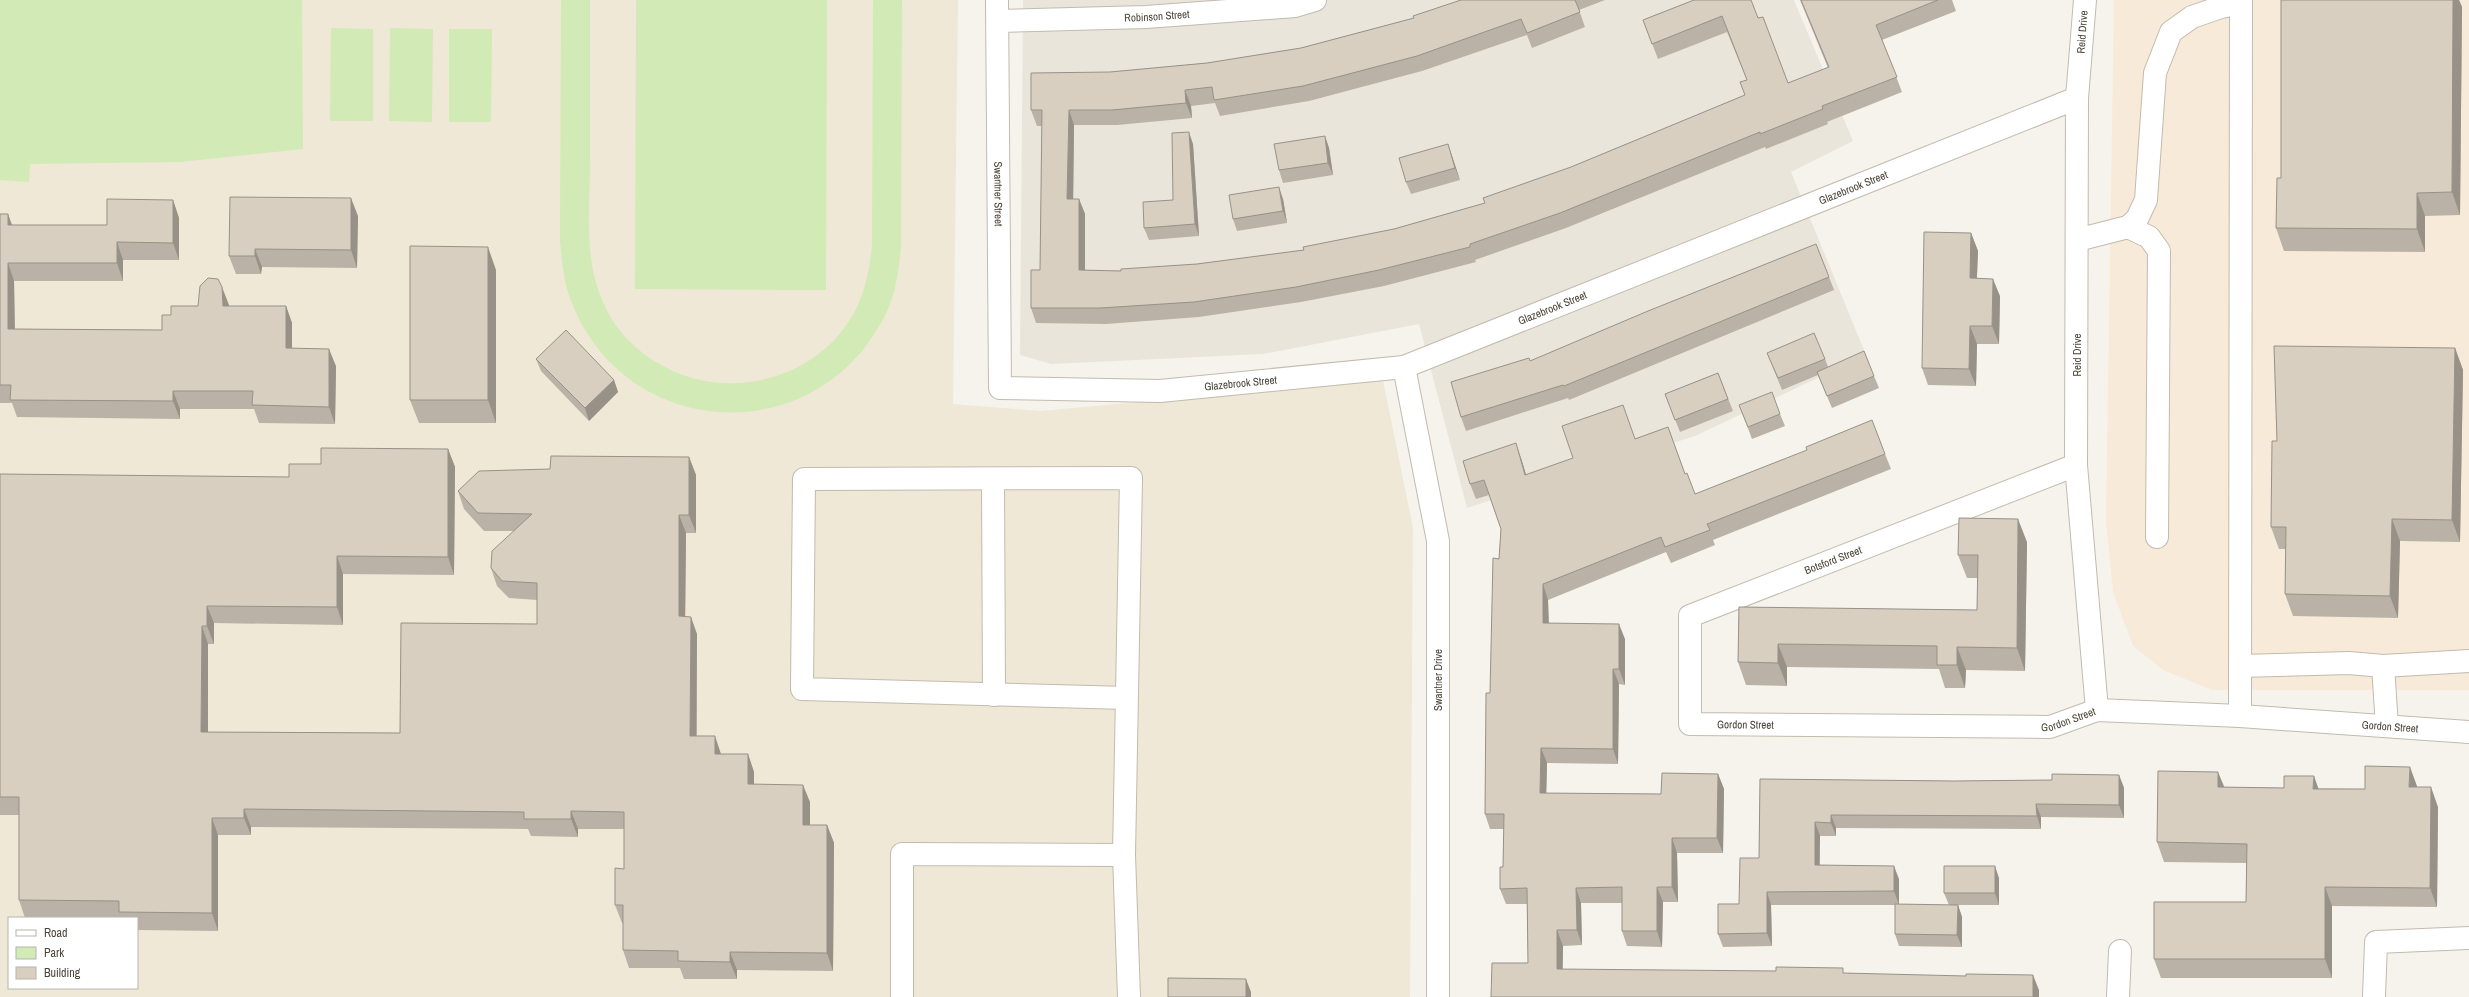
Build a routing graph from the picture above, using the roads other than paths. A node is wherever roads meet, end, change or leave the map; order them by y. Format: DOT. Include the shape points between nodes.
graph roads {
  1 [pos="1315,0"];
  2 [pos="2085,0"];
  3 [pos="2241,2"];
  4 [pos="997,11"];
  5 [pos="2077,98"];
  6 [pos="2128,227"];
  7 [pos="2077,240"];
  8 [pos="1404,367"];
  9 [pos="1000,388"];
  10 [pos="2076,465"];
  11 [pos="993,479"];
  12 [pos="2157,537"];
  13 [pos="2469,661"];
  14 [pos="2240,666"];
  15 [pos="2383,666"];
  16 [pos="994,695"];
  17 [pos="1127,698"];
  18 [pos="2097,710"];
  19 [pos="2240,716"];
  20 [pos="1690,724"];
  21 [pos="2387,726"];
  22 [pos="2469,732"];
  23 [pos="1124,855"];
  24 [pos="2469,938"];
  25 [pos="2120,951"];
  26 [pos="902,997"];
  27 [pos="1129,997"];
  28 [pos="1438,997"];
  29 [pos="2118,997"];
  30 [pos="2374,997"];
  1 -- 4 [label="street, Robinson Street" via="1295,6 1146,17"];
  2 -- 5 [label="street, Reid Drive"];
  3 -- 6 [label="street" via="2192,17 2171,32 2155,72 2146,200 2137,219"];
  3 -- 14 [label="street"];
  4 -- 9 [label="street, Swantner Street"];
  5 -- 7 [label="street, Reid Drive"];
  5 -- 8 [label="street, Glazebrook Street"];
  6 -- 7 [label="street"];
  6 -- 12 [label="street" via="2149,237 2159,251"];
  7 -- 10 [label="street, Reid Drive"];
  8 -- 9 [label="street, Glazebrook Street" via="1160,391"];
  8 -- 28 [label="street, Swantner Drive" via="1438,542"];
  10 -- 18 [label="street, Reid Drive"];
  10 -- 20 [label="street, Botsford Street" via="1690,616"];
  11 -- 16 [label="street"];
  11 -- 16 [label="street" via="804,479 802,690"];
  11 -- 17 [label="street" via="1131,478"];
  13 -- 15 [label="street"];
  14 -- 15 [label="street" via="2349,663"];
  14 -- 19 [label="street"];
  15 -- 21 [label="street"];
  16 -- 17 [label="street"];
  17 -- 23 [label="street"];
  18 -- 19 [label="street, Gordon Street"];
  18 -- 20 [label="street, Gordon Street" via="2050,727"];
  19 -- 21 [label="street, Gordon Street"];
  21 -- 22 [label="street, Gordon Street"];
  23 -- 26 [label="street" via="902,854"];
  23 -- 27 [label="street"];
  24 -- 30 [label="street" via="2376,942"];
  25 -- 29 [label="street"];
}
